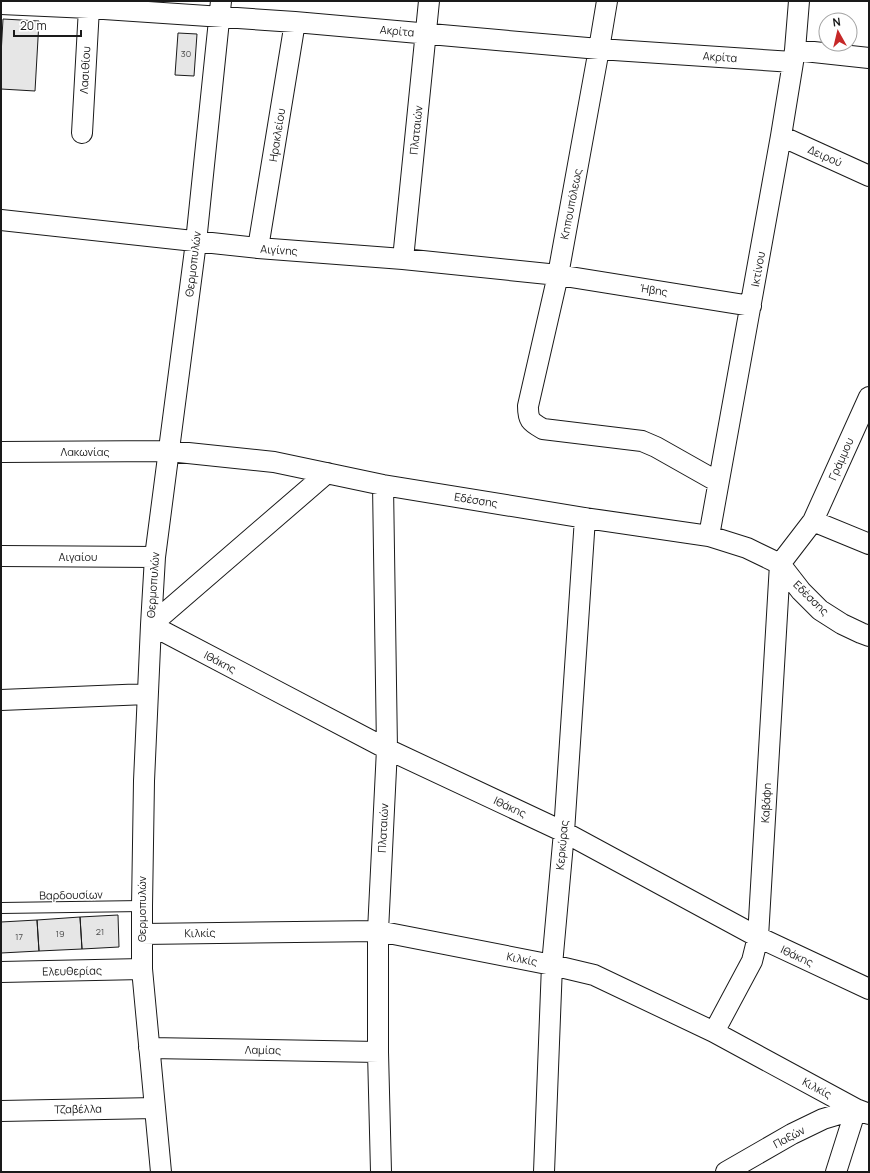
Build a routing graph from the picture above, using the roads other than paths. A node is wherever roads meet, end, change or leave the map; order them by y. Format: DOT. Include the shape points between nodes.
graph roads {
  1 [pos="429,1"];
  2 [pos="607,1"];
  3 [pos="799,1"];
  4 [pos="1,4"];
  5 [pos="89,8"];
  6 [pos="220,9"];
  7 [pos="295,22"];
  8 [pos="426,34"];
  9 [pos="599,49"];
  10 [pos="794,56"];
  11 [pos="869,58"];
  12 [pos="82,133"];
  13 [pos="782,136"];
  14 [pos="869,176"];
  15 [pos="1,220"];
  16 [pos="196,242"];
  17 [pos="258,248"];
  18 [pos="403,259"];
  19 [pos="558,275"];
  20 [pos="751,306"];
  21 [pos="869,397"];
  22 [pos="1,452"];
  23 [pos="168,452"];
  24 [pos="327,473"];
  25 [pos="718,482"];
  26 [pos="383,485"];
  27 [pos="585,518"];
  28 [pos="813,521"];
  29 [pos="709,536"];
  30 [pos="869,544"];
  31 [pos="1,556"];
  32 [pos="155,557"];
  33 [pos="780,564"];
  34 [pos="150,625"];
  35 [pos="869,636"];
  36 [pos="147,694"];
  37 [pos="1,700"];
  38 [pos="387,749"];
  39 [pos="564,832"];
  40 [pos="142,906"];
  41 [pos="1,908"];
  42 [pos="378,931"];
  43 [pos="142,934"];
  44 [pos="758,938"];
  45 [pos="552,965"];
  46 [pos="142,969"];
  47 [pos="1,972"];
  48 [pos="869,989"];
  49 [pos="714,1032"];
  50 [pos="149,1048"];
  51 [pos="378,1052"];
  52 [pos="155,1108"];
  53 [pos="1,1111"];
  54 [pos="862,1111"];
  55 [pos="160,1172"];
  56 [pos="381,1172"];
  57 [pos="544,1172"];
  58 [pos="726,1172"];
  59 [pos="836,1172"];
  1 -- 8 [label="street, Πλαταιών"];
  2 -- 9 [label="street, Κηπουπόλεως"];
  3 -- 10 [label="street, Ικτίνου"];
  4 -- 5 [label="street, Ακρίτα"];
  5 -- 6 [label="street, Ακρίτα"];
  5 -- 12 [label="street, Λασιθίου"];
  6 -- 7 [label="street, Ακρίτα"];
  6 -- 16 [label="street, Θερμοπυλών"];
  7 -- 8 [label="street, Ακρίτα"];
  7 -- 17 [label="street, Ηρακλείου"];
  8 -- 9 [label="street, Ακρίτα"];
  8 -- 18 [label="street, Πλαταιών"];
  9 -- 10 [label="street, Ακρίτα"];
  9 -- 19 [label="street, Κηπουπόλεως"];
  10 -- 11 [label="street, Ακρίτα"];
  10 -- 13 [label="street, Ικτίνου"];
  13 -- 14 [label="street, Δειρού"];
  13 -- 20 [label="street, Ικτίνου"];
  15 -- 16 [label="street, Αιγίνης"];
  16 -- 17 [label="street, Αιγίνης"];
  16 -- 23 [label="street, Θερμοπυλών"];
  17 -- 18 [label="street, Αιγίνης"];
  18 -- 19 [label="street, Αιγίνης"];
  19 -- 20 [label="street, Ήβης"];
  19 -- 25 [label="street, Κηπουπόλεως" via="528,406 528,416 533,423 543,429 642,441"];
  20 -- 25 [label="street, Ικτίνου"];
  21 -- 28 [label="street, Γράμμου"];
  22 -- 23 [label="street, Λακωνίας"];
  23 -- 24 [label="street, Εδέσσης" via="274,462"];
  23 -- 32 [label="street, Θερμοπυλών"];
  24 -- 26 [label="street, Εδέσσης"];
  24 -- 34 [label="street"];
  25 -- 29 [label="street, Ικτίνου"];
  26 -- 27 [label="street, Εδέσσης"];
  26 -- 38 [label="street, Πλαταιών"];
  27 -- 29 [label="street, Εδέσσης"];
  27 -- 39 [label="street, Κερκύρας"];
  28 -- 30 [label="street"];
  28 -- 33 [label="street"];
  29 -- 33 [label="street, Εδέσσης" via="747,548"];
  31 -- 32 [label="street, Αιγαίου"];
  32 -- 34 [label="street, Θερμοπυλών"];
  33 -- 35 [label="street, Εδέσσης" via="820,610 842,624"];
  33 -- 44 [label="street, Καβάφη"];
  34 -- 36 [label="street, Θερμοπυλών"];
  34 -- 38 [label="street, Ιθάκης"];
  36 -- 37 [label="street"];
  36 -- 40 [label="street, Θερμοπυλών"];
  38 -- 39 [label="street, Ιθάκης"];
  38 -- 42 [label="street, Πλαταιών"];
  39 -- 44 [label="street, Ιθάκης"];
  39 -- 45 [label="street, Κερκύρας"];
  40 -- 41 [label="lane, Βαρδουσίων"];
  40 -- 43 [label="street, Θερμοπυλών"];
  42 -- 43 [label="street, Κιλκίς"];
  42 -- 45 [label="street, Κιλκίς"];
  42 -- 51 [label="street, Πλαταιών"];
  43 -- 46 [label="street, Θερμοπυλών"];
  44 -- 48 [label="street, Ιθάκης"];
  44 -- 49 [label="street, Καβάφη" via="752,961"];
  45 -- 49 [label="street, Κιλκίς" via="594,976"];
  45 -- 57 [label="street, Κερκύρας"];
  46 -- 47 [label="street, Ελευθερίας"];
  46 -- 50 [label="street, Θερμοπυλών"];
  49 -- 54 [label="street, Κιλκίς"];
  50 -- 51 [label="street, Λαμίας"];
  50 -- 52 [label="street, Θερμοπυλών"];
  51 -- 56 [label="street, Πλαταιών"];
  52 -- 53 [label="street, Τζαβέλλα"];
  52 -- 55 [label="street, Θερμοπυλών"];
  54 -- 58 [label="street, Παξών" via="823,1119"];
  54 -- 59 [label="street"];
}
